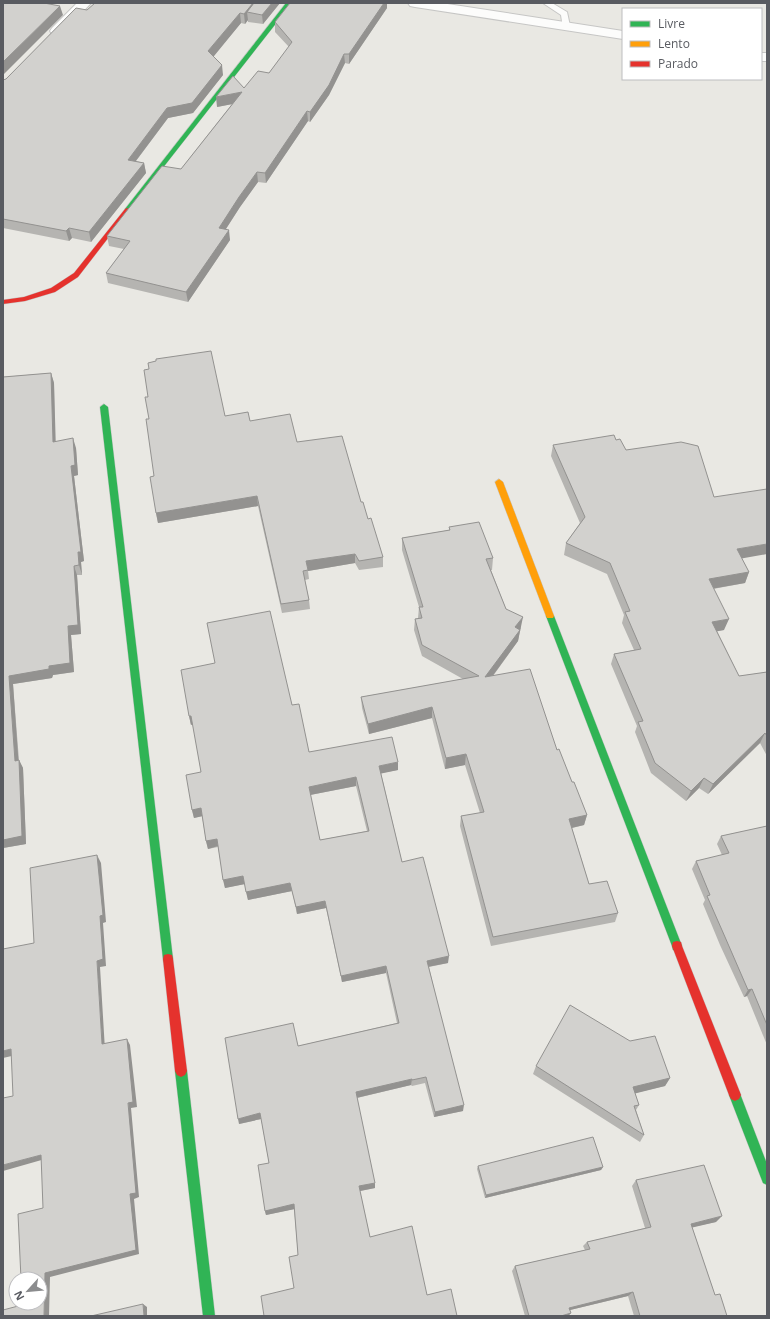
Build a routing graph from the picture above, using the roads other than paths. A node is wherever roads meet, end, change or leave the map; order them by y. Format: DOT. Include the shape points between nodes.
graph roads {
  1 [pos="84,3"];
  2 [pos="289,3"];
  3 [pos="415,3"];
  4 [pos="547,3"];
  5 [pos="566,26"];
  6 [pos="622,35"];
  7 [pos="46,41"];
  8 [pos="3,302"];
  9 [pos="104,407"];
  10 [pos="499,482"];
  11 [pos="767,1179"];
  12 [pos="209,1316"];
  1 -- 7 [label="street"];
  2 -- 8 [label="street" via="76,274 53,290 25,299"];
  3 -- 5 [label="street"];
  4 -- 5 [label="lane" via="564,14"];
  5 -- 6 [label="street"];
  9 -- 12 [label="street"];
  10 -- 11 [label="street"];
}
